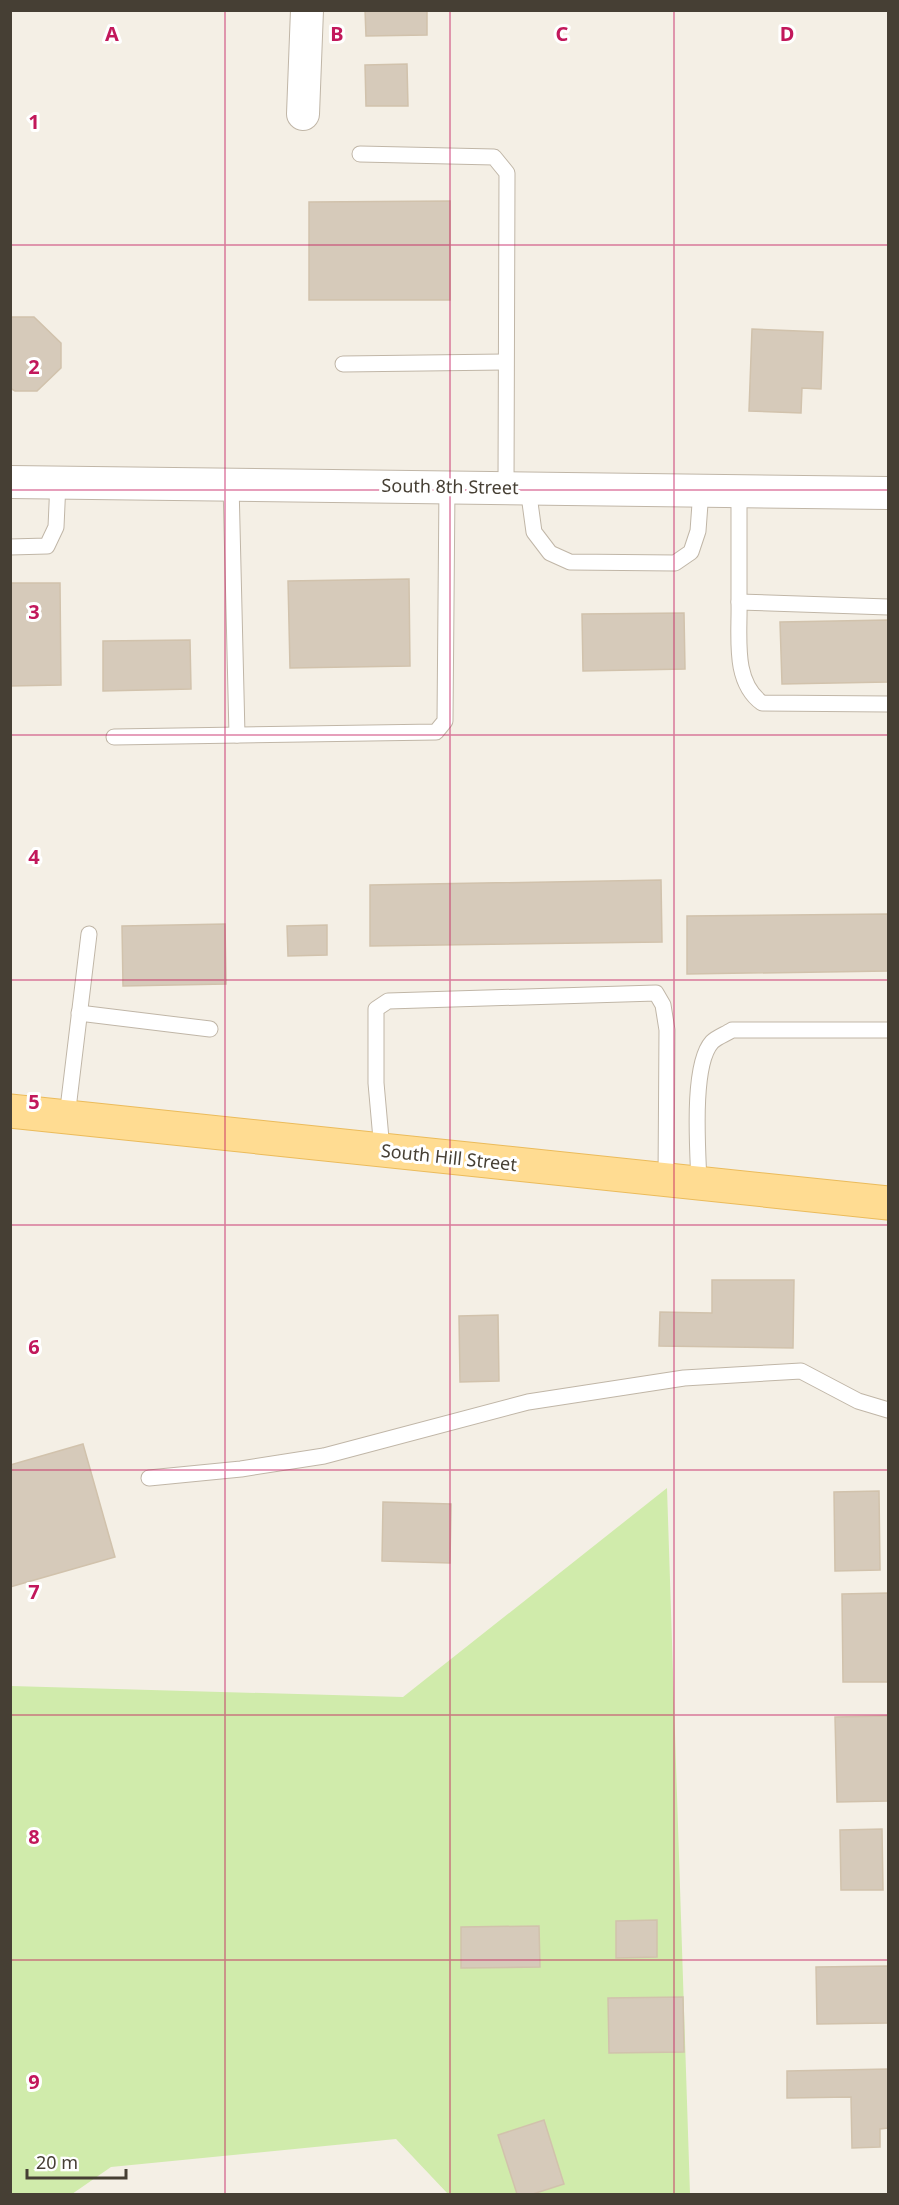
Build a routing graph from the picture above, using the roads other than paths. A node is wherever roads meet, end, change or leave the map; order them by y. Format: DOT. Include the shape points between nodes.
graph roads {
  1 [pos="307,10"];
  2 [pos="303,114"];
  3 [pos="360,154"];
  4 [pos="504,362"];
  5 [pos="343,363"];
  6 [pos="10,482"];
  7 [pos="58,482"];
  8 [pos="231,484"];
  9 [pos="447,486"];
  10 [pos="517,487"];
  11 [pos="701,490"];
  12 [pos="739,490"];
  13 [pos="888,493"];
  14 [pos="10,547"];
  15 [pos="739,602"];
  16 [pos="888,607"];
  17 [pos="888,704"];
  18 [pos="237,735"];
  19 [pos="114,737"];
  20 [pos="89,934"];
  21 [pos="79,1013"];
  22 [pos="210,1029"];
  23 [pos="888,1030"];
  24 [pos="10,1111"];
  25 [pos="67,1117"];
  26 [pos="382,1150"];
  27 [pos="666,1180"];
  28 [pos="699,1183"];
  29 [pos="888,1203"];
  30 [pos="888,1410"];
  31 [pos="149,1478"];
  1 -- 2 [label="street"];
  3 -- 4 [label="lane" via="494,157 507,172"];
  4 -- 5 [label="lane"];
  4 -- 10 [label="lane"];
  6 -- 7 [label="street, South 8th Street"];
  7 -- 8 [label="street, South 8th Street"];
  7 -- 14 [label="lane" via="56,527 47,546"];
  8 -- 9 [label="street, South 8th Street"];
  8 -- 18 [label="lane"];
  9 -- 10 [label="street, South 8th Street"];
  9 -- 18 [label="lane" via="445,721 436,732"];
  10 -- 11 [label="street, South 8th Street"];
  10 -- 11 [label="lane" via="534,532 550,553 570,562 675,563 691,552 698,531"];
  11 -- 12 [label="street, South 8th Street"];
  12 -- 13 [label="street, South 8th Street"];
  12 -- 15 [label="lane"];
  15 -- 16 [label="lane"];
  15 -- 17 [label="lane" via="742,676 750,694 762,703"];
  18 -- 19 [label="lane"];
  20 -- 21 [label="lane"];
  21 -- 22 [label="lane"];
  21 -- 25 [label="lane"];
  23 -- 28 [label="lane" via="732,1030 711,1043 701,1067"];
  24 -- 25 [label="main road, South Hill Street"];
  25 -- 26 [label="main road, South Hill Street"];
  26 -- 27 [label="main road, South Hill Street"];
  26 -- 27 [label="lane" via="376,1083 376,1009 388,1001 656,993 663,1005 667,1029"];
  27 -- 28 [label="main road, South Hill Street"];
  28 -- 29 [label="main road, South Hill Street"];
  30 -- 31 [label="lane" via="858,1401 801,1371 684,1378 528,1402 324,1456"];
}
